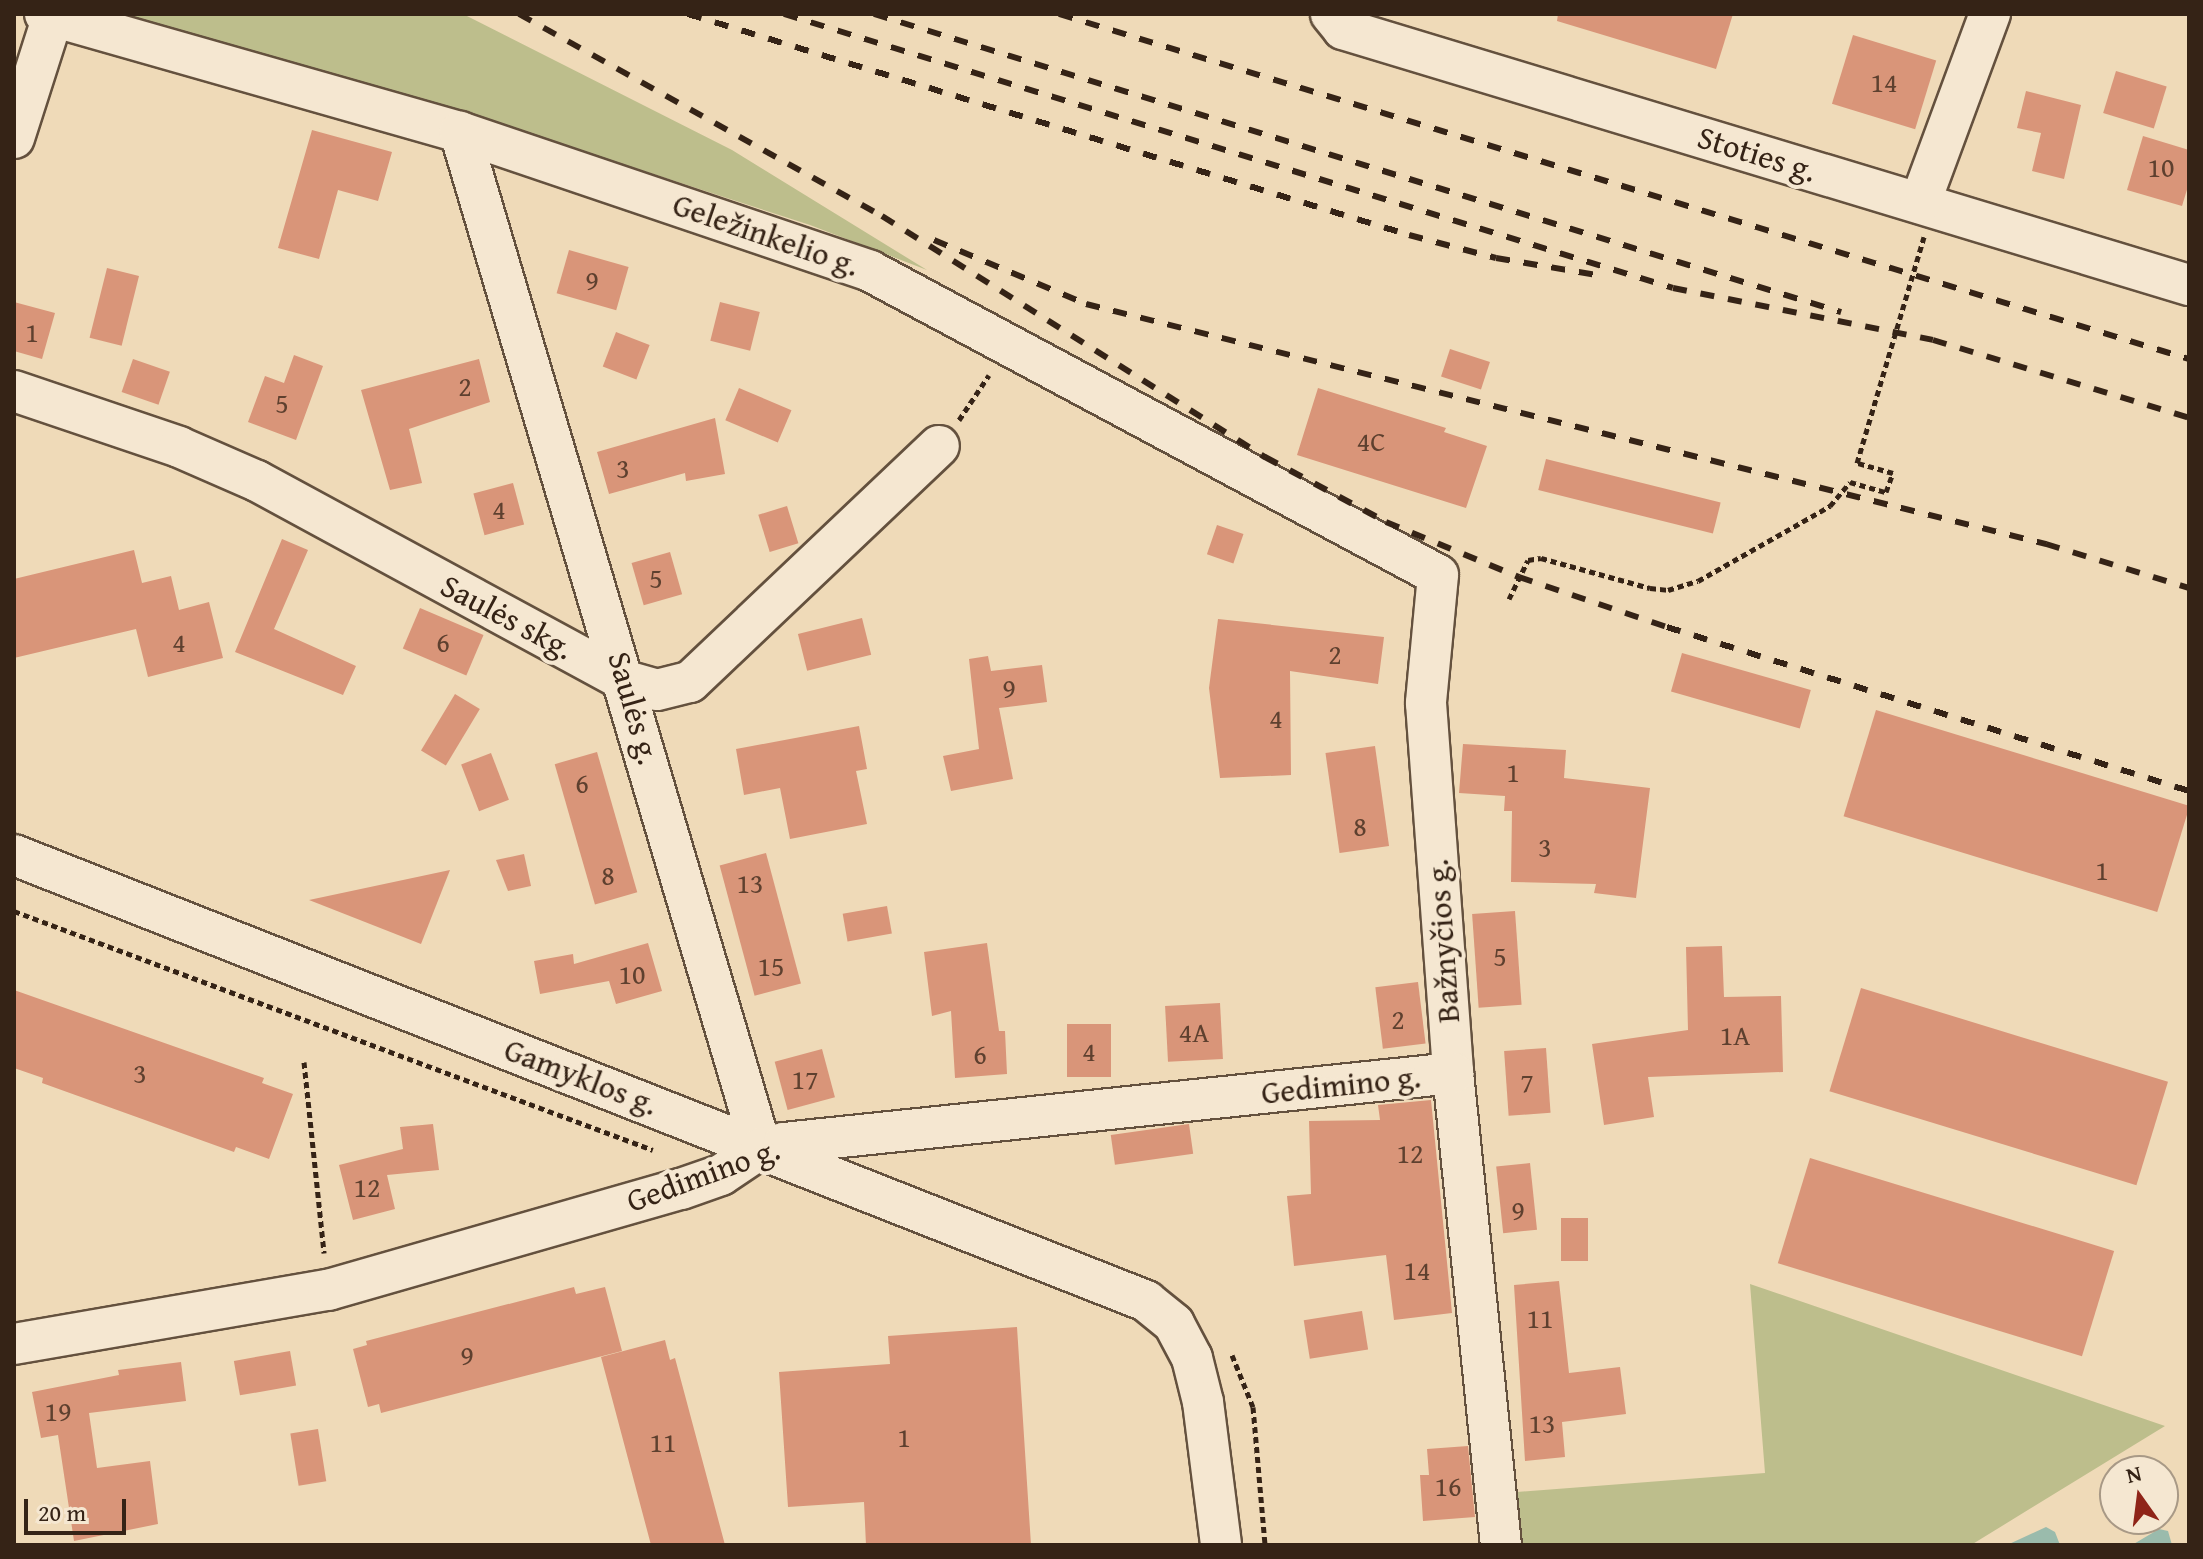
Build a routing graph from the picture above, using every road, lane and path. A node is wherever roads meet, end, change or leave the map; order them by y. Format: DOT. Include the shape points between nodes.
graph roads {
  1 [pos="1331,14"];
  2 [pos="1990,14"];
  3 [pos="49,15"];
  4 [pos="460,132"];
  5 [pos="14,138"];
  6 [pos="1922,220"];
  7 [pos="2189,285"];
  8 [pos="14,391"];
  9 [pos="939,446"];
  10 [pos="1438,575"];
  11 [pos="1509,599"];
  12 [pos="626,681"];
  13 [pos="14,855"];
  14 [pos="304,1062"];
  15 [pos="1453,1073"];
  16 [pos="761,1148"];
  17 [pos="328,1290"];
  18 [pos="14,1344"];
  19 [pos="1221,1545"];
  20 [pos="1501,1545"];
  1 -- 6 [label="street, Stoties g." via="1343,29"];
  2 -- 6 [label="street"];
  3 -- 4 [label="street, Geležinkelio g."];
  3 -- 5 [label="street"];
  4 -- 10 [label="street, Geležinkelio g." via="870,271"];
  4 -- 12 [label="street, Saulės g."];
  6 -- 7 [label="street, Stoties g."];
  6 -- 11 [label="path, bridge" via="1857,463 1893,473 1886,492 1850,482 1830,506 1698,581 1668,590 1541,558 1528,560"];
  8 -- 12 [label="street, Saulės skg." via="179,447 257,481"];
  9 -- 12 [label="street, Saulės skg." via="690,682 657,690"];
  10 -- 15 [label="street, Bažnyčios g." via="1426,703"];
  12 -- 16 [label="street, Saulės g."];
  13 -- 16 [label="street, Gamyklos g."];
  14 -- 17 [label="path"];
  15 -- 16 [label="street, Gedimino g."];
  15 -- 20 [label="street, Bažnyčios g."];
  16 -- 17 [label="street, Gedimino g." via="721,1175 681,1189"];
  16 -- 19 [label="street, Gamyklos g." via="1146,1301 1174,1324 1192,1358 1203,1402"];
  17 -- 18 [label="street, Gedimino g."];
}
